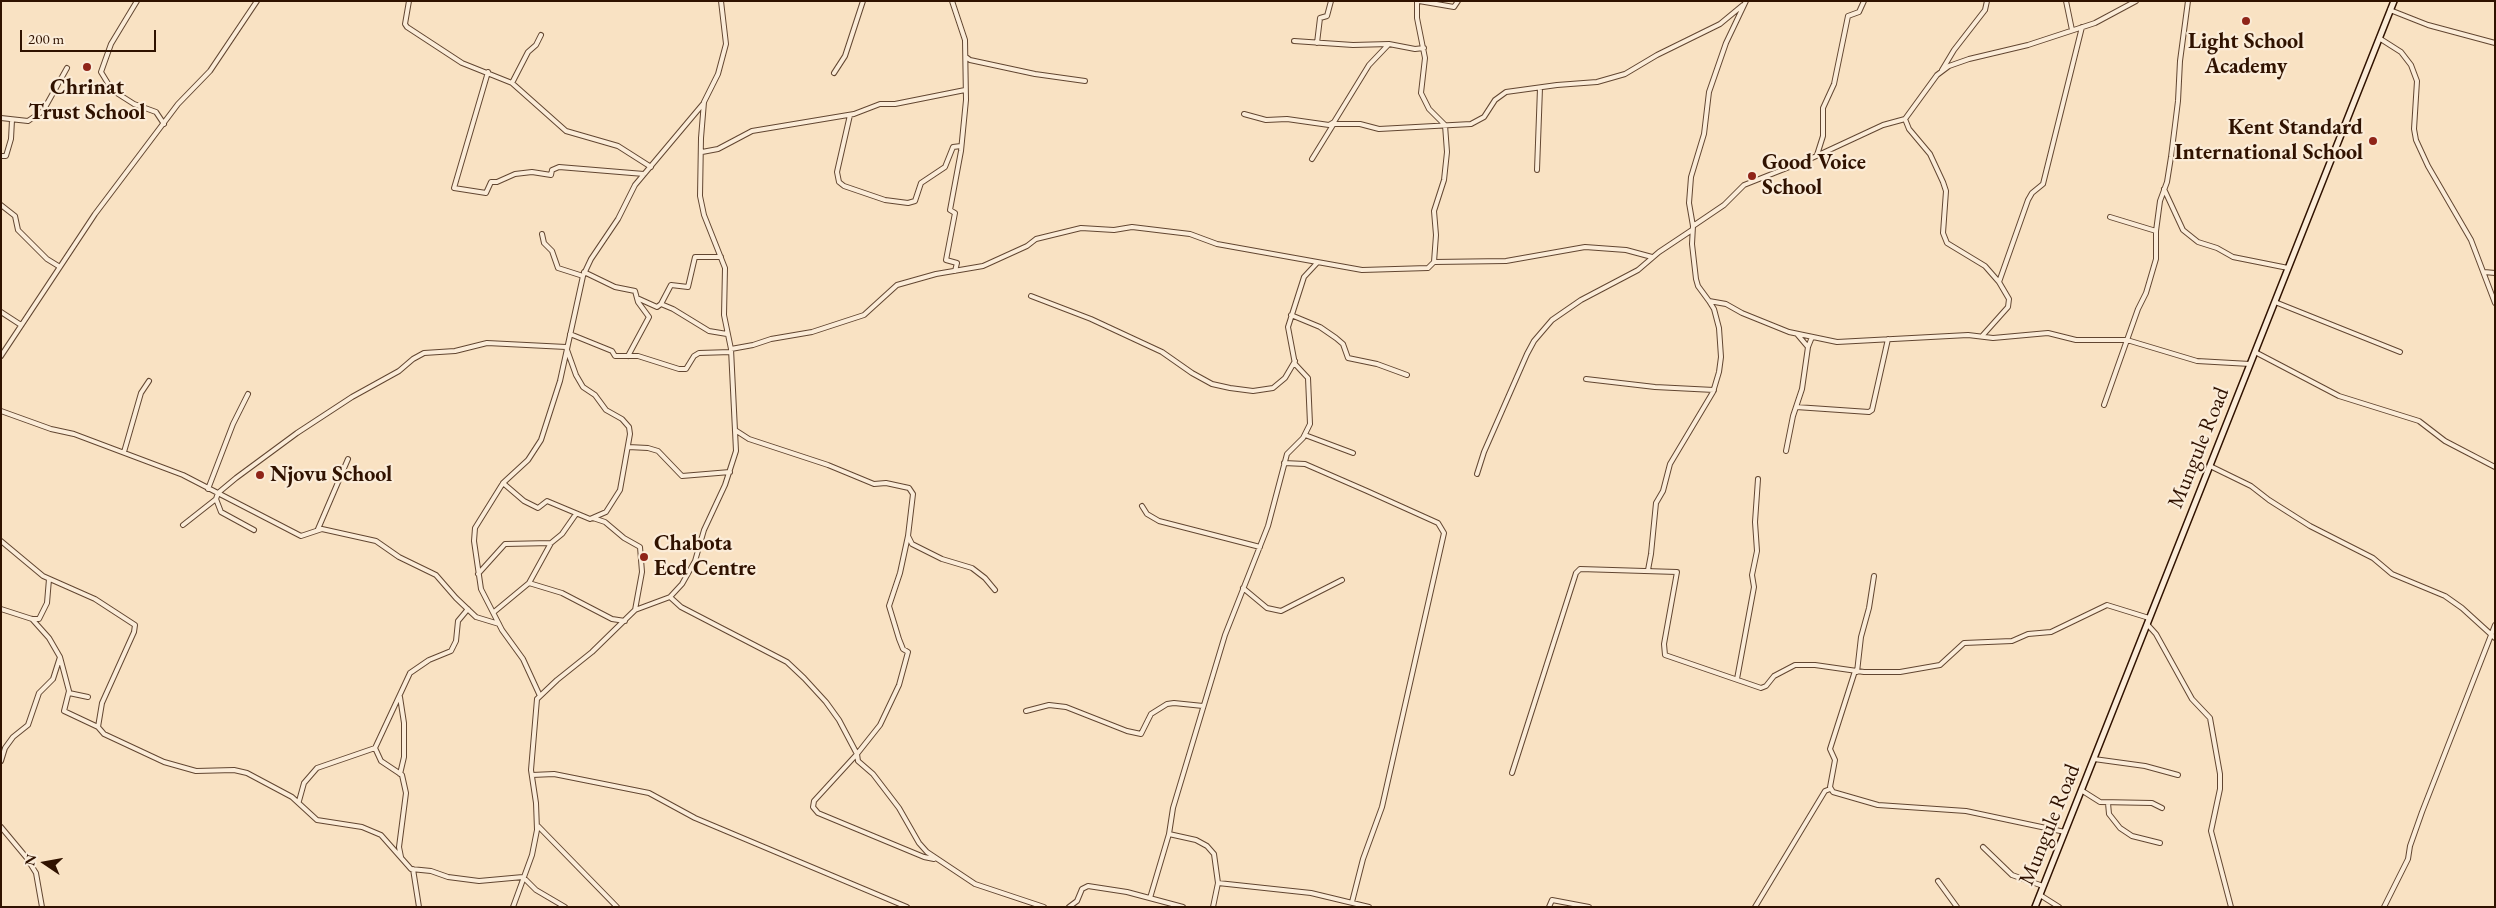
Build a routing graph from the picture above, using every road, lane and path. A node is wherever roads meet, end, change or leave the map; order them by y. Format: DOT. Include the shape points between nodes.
graph roads {
  1 [pos="137,1"];
  2 [pos="257,1"];
  3 [pos="409,1"];
  4 [pos="721,1"];
  5 [pos="863,1"];
  6 [pos="952,1"];
  7 [pos="1331,1"];
  8 [pos="1418,1"];
  9 [pos="1458,1"];
  10 [pos="1864,1"];
  11 [pos="1987,1"];
  12 [pos="2066,1"];
  13 [pos="2136,1"];
  14 [pos="2188,1"];
  15 [pos="2394,1"];
  16 [pos="1745,3"];
  17 [pos="2390,10"];
  18 [pos="2082,27"];
  19 [pos="2072,30"];
  20 [pos="541,35"];
  21 [pos="2379,38"];
  22 [pos="1294,41"];
  23 [pos="1317,43"];
  24 [pos="2495,43"];
  25 [pos="1389,44"];
  26 [pos="1424,48"];
  27 [pos="966,56"];
  28 [pos="66,68"];
  29 [pos="1942,70"];
  30 [pos="488,72"];
  31 [pos="834,74"];
  32 [pos="1085,81"];
  33 [pos="512,83"];
  34 [pos="1540,88"];
  35 [pos="965,90"];
  36 [pos="704,102"];
  37 [pos="1244,114"];
  38 [pos="850,115"];
  39 [pos="1,118"];
  40 [pos="1904,119"];
  41 [pos="12,120"];
  42 [pos="164,124"];
  43 [pos="1332,125"];
  44 [pos="1445,125"];
  45 [pos="961,146"];
  46 [pos="702,152"];
  47 [pos="1817,155"];
  48 [pos="1,156"];
  49 [pos="1312,159"];
  50 [pos="651,167"];
  51 [pos="1537,170"];
  52 [pos="644,174"];
  53 [pos="2164,189"];
  54 [pos="1,205"];
  55 [pos="2110,217"];
  56 [pos="1693,228"];
  57 [pos="2156,231"];
  58 [pos="542,234"];
  59 [pos="721,257"];
  60 [pos="1652,257"];
  61 [pos="1434,262"];
  62 [pos="1317,263"];
  63 [pos="60,267"];
  64 [pos="2288,268"];
  65 [pos="955,271"];
  66 [pos="2484,272"];
  67 [pos="2495,273"];
  68 [pos="583,274"];
  69 [pos="1999,282"];
  70 [pos="1030,296"];
  71 [pos="637,298"];
  72 [pos="1709,301"];
  73 [pos="2275,302"];
  74 [pos="2495,303"];
  75 [pos="661,304"];
  76 [pos="1,312"];
  77 [pos="1291,315"];
  78 [pos="21,325"];
  79 [pos="570,334"];
  80 [pos="727,334"];
  81 [pos="1797,334"];
  82 [pos="1983,335"];
  83 [pos="1812,337"];
  84 [pos="1888,338"];
  85 [pos="2126,340"];
  86 [pos="566,347"];
  87 [pos="1808,347"];
  88 [pos="731,350"];
  89 [pos="2255,352"];
  90 [pos="2400,352"];
  91 [pos="1,356"];
  92 [pos="628,356"];
  93 [pos="1295,361"];
  94 [pos="2250,364"];
  95 [pos="1407,375"];
  96 [pos="1586,379"];
  97 [pos="149,381"];
  98 [pos="1714,390"];
  99 [pos="248,394"];
  100 [pos="2104,405"];
  101 [pos="1796,407"];
  102 [pos="1,411"];
  103 [pos="735,430"];
  104 [pos="1305,435"];
  105 [pos="628,447"];
  106 [pos="1786,451"];
  107 [pos="124,452"];
  108 [pos="1354,453"];
  109 [pos="348,459"];
  110 [pos="1284,463"];
  111 [pos="2210,466"];
  112 [pos="2495,467"];
  113 [pos="730,472"];
  114 [pos="1477,474"];
  115 [pos="1758,479"];
  116 [pos="503,482"];
  117 [pos="208,489"];
  118 [pos="218,493"];
  119 [pos="216,499"];
  120 [pos="1142,506"];
  121 [pos="576,514"];
  122 [pos="593,518"];
  123 [pos="183,525"];
  124 [pos="318,529"];
  125 [pos="254,530"];
  126 [pos="908,536"];
  127 [pos="1,541"];
  128 [pos="551,543"];
  129 [pos="1260,547"];
  130 [pos="1648,570"];
  131 [pos="478,574"];
  132 [pos="1874,576"];
  133 [pos="49,579"];
  134 [pos="1342,580"];
  135 [pos="529,583"];
  136 [pos="1243,588"];
  137 [pos="995,590"];
  138 [pos="670,597"];
  139 [pos="1,609"];
  140 [pos="468,609"];
  141 [pos="635,610"];
  142 [pos="494,612"];
  143 [pos="32,620"];
  144 [pos="625,621"];
  145 [pos="2148,621"];
  146 [pos="499,624"];
  147 [pos="2495,624"];
  148 [pos="2490,634"];
  149 [pos="2495,638"];
  150 [pos="60,657"];
  151 [pos="1856,672"];
  152 [pos="1737,679"];
  153 [pos="69,693"];
  154 [pos="400,695"];
  155 [pos="540,696"];
  156 [pos="88,697"];
  157 [pos="1204,706"];
  158 [pos="1026,711"];
  159 [pos="98,727"];
  160 [pos="375,748"];
  161 [pos="857,754"];
  162 [pos="2094,758"];
  163 [pos="1,761"];
  164 [pos="1512,773"];
  165 [pos="400,774"];
  166 [pos="532,775"];
  167 [pos="2178,775"];
  168 [pos="1830,789"];
  169 [pos="2081,790"];
  170 [pos="299,801"];
  171 [pos="2108,803"];
  172 [pos="2162,808"];
  173 [pos="1,826"];
  174 [pos="538,826"];
  175 [pos="2064,832"];
  176 [pos="1169,834"];
  177 [pos="2160,843"];
  178 [pos="1983,847"];
  179 [pos="401,858"];
  180 [pos="936,860"];
  181 [pos="413,869"];
  182 [pos="523,876"];
  183 [pos="1938,881"];
  184 [pos="1218,883"];
  185 [pos="2043,886"];
  186 [pos="2040,895"];
  187 [pos="1150,898"];
  188 [pos="1352,902"];
  189 [pos="42,907"];
  190 [pos="419,907"];
  191 [pos="513,907"];
  192 [pos="565,907"];
  193 [pos="617,907"];
  194 [pos="907,907"];
  195 [pos="1044,907"];
  196 [pos="1069,907"];
  197 [pos="1183,907"];
  198 [pos="1213,907"];
  199 [pos="1369,907"];
  200 [pos="1549,907"];
  201 [pos="1589,907"];
  202 [pos="1755,907"];
  203 [pos="1957,907"];
  204 [pos="2035,907"];
  205 [pos="2059,907"];
  206 [pos="2231,907"];
  207 [pos="2384,907"];
  1 -- 42 [label="street" via="111,44 102,72 112,90 134,104 156,112"];
  2 -- 42 [label="street" via="210,71 178,104"];
  3 -- 30 [label="street" via="406,26 458,60"];
  4 -- 36 [label="street" via="726,44 718,74"];
  5 -- 31 [label="street" via="845,56"];
  6 -- 27 [label="street" via="962,28"];
  7 -- 23 [label="street" via="1327,16 1320,18"];
  8 -- 9 [label="street" via="1454,7"];
  8 -- 26 [label="street" via="1417,18"];
  10 -- 47 [label="street" via="1860,12 1850,15 1847,20 1834,84 1823,108 1823,136"];
  11 -- 29 [label="street" via="1985,10"];
  12 -- 19 [label="street"];
  13 -- 18 [label="street"];
  14 -- 53 [label="street" via="2171,157"];
  15 -- 17 [label="street, Mungule Road"];
  16 -- 34 [label="street" via="1720,24 1625,74 1597,82"];
  16 -- 56 [label="street" via="1726,43 1709,92 1704,134 1690,177"];
  17 -- 21 [label="street, Mungule Road"];
  17 -- 24 [label="street" via="2417,22"];
  18 -- 19 [label="street"];
  18 -- 69 [label="street" via="2043,184 2028,200"];
  19 -- 29 [label="street" via="1959,62"];
  20 -- 33 [label="street"];
  21 -- 64 [label="street, Mungule Road"];
  21 -- 66 [label="street" via="2400,52 2411,65 2417,81 2416,140 2471,240"];
  22 -- 23 [label="street"];
  23 -- 25 [label="street"];
  25 -- 26 [label="street"];
  25 -- 43 [label="street" via="1369,65"];
  26 -- 44 [label="street" via="1421,93 1429,109"];
  27 -- 32 [label="street" via="970,60 1035,74"];
  27 -- 35 [label="street"];
  28 -- 41 [label="street" via="43,111 28,120"];
  29 -- 40 [label="street"];
  30 -- 33 [label="street"];
  30 -- 52 [label="street" via="454,188 486,193 490,182 532,172 551,175 552,170 558,167"];
  33 -- 50 [label="street" via="566,131 618,146"];
  34 -- 44 [label="street" via="1506,92 1495,100 1484,117"];
  34 -- 51 [label="street"];
  35 -- 38 [label="street" via="880,104"];
  35 -- 45 [label="street"];
  36 -- 46 [label="street" via="700,138"];
  36 -- 50 [label="street"];
  37 -- 43 [label="street" via="1266,120 1287,119"];
  38 -- 45 [label="street" via="837,172 839,182 885,200 915,201 921,183 945,167 953,147"];
  38 -- 46 [label="street" via="752,131 718,149"];
  39 -- 41 [label="street"];
  40 -- 47 [label="street"];
  40 -- 69 [label="street" via="1909,130 1930,154 1946,191 1942,223 1947,243 1985,266"];
  41 -- 48 [label="street" via="6,156"];
  42 -- 63 [label="street" via="95,214"];
  43 -- 44 [label="street" via="1360,124 1379,129"];
  43 -- 49 [label="street"];
  44 -- 61 [label="street" via="1446,165 1434,211"];
  45 -- 65 [label="street" via="950,210 955,213 946,260 957,263"];
  46 -- 59 [label="street" via="700,203"];
  47 -- 56 [label="street" via="1744,185"];
  50 -- 52 [label="street"];
  52 -- 68 [label="street"];
  53 -- 57 [label="street"];
  53 -- 64 [label="street" via="2183,230 2198,242 2233,257"];
  54 -- 63 [label="street" via="15,216 23,236"];
  55 -- 57 [label="street"];
  56 -- 60 [label="street"];
  56 -- 72 [label="street" via="1696,279"];
  57 -- 85 [label="street" via="2153,270"];
  58 -- 68 [label="street" via="558,268"];
  59 -- 75 [label="street" via="695,258 688,287 671,285"];
  59 -- 80 [label="street" via="725,276"];
  60 -- 61 [label="street" via="1626,250 1585,247 1506,261"];
  60 -- 114 [label="street" via="1638,270 1559,314 1534,340"];
  61 -- 62 [label="street" via="1428,268 1370,271"];
  62 -- 65 [label="street" via="1212,242 1190,234 1132,227 1114,230 1081,228 1036,239 989,264"];
  62 -- 77 [label="street" via="1304,277"];
  63 -- 78 [label="street"];
  64 -- 73 [label="street, Mungule Road"];
  65 -- 88 [label="street" via="897,285 864,315 812,332"];
  66 -- 67 [label="street"];
  66 -- 74 [label="street"];
  68 -- 71 [label="street" via="635,291"];
  68 -- 79 [label="street"];
  69 -- 82 [label="street" via="2009,304"];
  70 -- 93 [label="street" via="1162,352 1212,384 1253,391 1272,388 1285,378"];
  71 -- 75 [label="street" via="656,307"];
  71 -- 92 [label="street" via="650,317"];
  72 -- 81 [label="street" via="1726,304"];
  72 -- 98 [label="street" via="1714,309 1721,344"];
  73 -- 89 [label="street, Mungule Road"];
  73 -- 90 [label="street"];
  75 -- 80 [label="street" via="709,331"];
  76 -- 78 [label="street"];
  77 -- 93 [label="street" via="1288,332"];
  77 -- 95 [label="street" via="1320,327 1336,338 1343,344 1348,358"];
  78 -- 91 [label="street"];
  79 -- 86 [label="street"];
  79 -- 92 [label="street" via="612,351 615,356"];
  80 -- 88 [label="street"];
  81 -- 83 [label="street"];
  81 -- 87 [label="street"];
  82 -- 84 [label="street"];
  82 -- 85 [label="street" via="1992,338 2048,333 2076,340"];
  83 -- 84 [label="street" via="1844,343"];
  83 -- 87 [label="street"];
  84 -- 101 [label="street" via="1872,410"];
  85 -- 94 [label="street" via="2197,361"];
  85 -- 100 [label="street"];
  86 -- 105 [label="street" via="583,387 595,395 606,410 626,422 629,427"];
  86 -- 116 [label="street" via="560,380 541,440 528,460"];
  86 -- 118 [label="street" via="487,343 455,351 424,353 297,433"];
  87 -- 101 [label="street"];
  88 -- 92 [label="street" via="699,353 683,370"];
  88 -- 103 [label="street"];
  89 -- 94 [label="street, Mungule Road"];
  89 -- 112 [label="street" via="2339,396 2419,421 2445,441"];
  93 -- 104 [label="street" via="1308,378 1310,419"];
  94 -- 111 [label="street, Mungule Road"];
  96 -- 98 [label="street"];
  97 -- 107 [label="street" via="141,393"];
  98 -- 130 [label="street" via="1670,464 1663,491 1656,503"];
  99 -- 117 [label="street"];
  101 -- 106 [label="street"];
  102 -- 107 [label="street"];
  103 -- 113 [label="street" via="736,451"];
  103 -- 126 [label="street" via="749,439 874,484 909,488 913,494"];
  104 -- 108 [label="street"];
  104 -- 110 [label="street"];
  105 -- 113 [label="street" via="658,451 682,476"];
  105 -- 122 [label="street" via="620,490 606,512"];
  107 -- 117 [label="street" via="183,475"];
  109 -- 124 [label="street"];
  110 -- 129 [label="street"];
  110 -- 188 [label="street" via="1305,464 1367,491 1438,523 1444,533 1386,789"];
  111 -- 145 [label="street, Mungule Road"];
  111 -- 148 [label="street" via="2250,486 2310,526 2373,558 2392,574 2444,596"];
  113 -- 138 [label="street" via="708,520 689,575"];
  115 -- 152 [label="street" via="1754,588"];
  116 -- 121 [label="street" via="524,501 538,508 542,508 546,501"];
  116 -- 131 [label="street" via="476,528 474,541"];
  117 -- 118 [label="street"];
  118 -- 119 [label="street"];
  118 -- 124 [label="street" via="302,536"];
  119 -- 123 [label="street"];
  119 -- 125 [label="street" via="221,512"];
  120 -- 129 [label="street" via="1147,514 1159,521"];
  121 -- 122 [label="street"];
  121 -- 128 [label="street"];
  122 -- 141 [label="street" via="605,522 640,547 642,572"];
  124 -- 140 [label="street" via="376,541 399,557 433,572"];
  126 -- 137 [label="street" via="916,547 976,570"];
  126 -- 161 [label="street" via="889,606 899,639 908,652 905,669 880,725"];
  127 -- 133 [label="street"];
  128 -- 131 [label="street" via="505,544"];
  128 -- 135 [label="street"];
  129 -- 136 [label="street"];
  130 -- 152 [label="street" via="1675,571 1678,574 1664,644 1665,655"];
  130 -- 164 [label="street" via="1577,570"];
  131 -- 142 [label="street" via="481,589"];
  132 -- 151 [label="street" via="1860,637"];
  133 -- 143 [label="street" via="49,596 44,612 39,619"];
  133 -- 159 [label="street" via="95,599 135,625 102,703"];
  134 -- 136 [label="street" via="1282,611 1266,608"];
  135 -- 142 [label="street"];
  135 -- 144 [label="street" via="562,593 612,620"];
  136 -- 157 [label="street"];
  138 -- 141 [label="street"];
  138 -- 161 [label="street" via="681,607 787,662 826,702 848,734"];
  139 -- 143 [label="street"];
  140 -- 146 [label="street" via="480,619"];
  140 -- 154 [label="street" via="458,622 456,641 451,651 415,669"];
  141 -- 144 [label="street"];
  142 -- 146 [label="street"];
  143 -- 150 [label="street" via="49,638"];
  144 -- 155 [label="street"];
  145 -- 151 [label="street" via="2107,605 2051,632 2028,634 2012,641 1964,643 1940,665 1900,672"];
  145 -- 162 [label="street, Mungule Road"];
  145 -- 206 [label="street" via="2192,699 2210,718 2220,774 2211,831"];
  146 -- 155 [label="street" via="524,659"];
  147 -- 148 [label="street"];
  148 -- 149 [label="street"];
  148 -- 207 [label="street" via="2422,812 2408,859"];
  150 -- 153 [label="street"];
  150 -- 163 [label="street" via="53,679 39,694 28,725 9,742"];
  151 -- 152 [label="street" via="1795,665 1774,676 1761,688"];
  151 -- 168 [label="street" via="1830,749 1835,760"];
  153 -- 156 [label="street"];
  153 -- 159 [label="street" via="64,711"];
  154 -- 160 [label="street"];
  154 -- 165 [label="street" via="404,757"];
  155 -- 166 [label="street" via="535,704"];
  157 -- 158 [label="street" via="1174,703 1161,707 1151,714 1141,734 1066,707 1049,705"];
  157 -- 176 [label="street" via="1173,808"];
  159 -- 170 [label="street" via="104,734 164,762 201,771 240,771"];
  160 -- 165 [label="street" via="381,761"];
  160 -- 170 [label="street" via="317,768 304,783"];
  161 -- 180 [label="street" via="858,761 898,808 919,843"];
  161 -- 180 [label="street" via="814,801 814,810"];
  162 -- 167 [label="street"];
  162 -- 169 [label="street, Mungule Road"];
  165 -- 179 [label="street" via="406,792 399,847"];
  166 -- 174 [label="street"];
  166 -- 194 [label="street" via="554,774 649,794 695,818"];
  168 -- 175 [label="street" via="1871,803 1957,810"];
  168 -- 202 [label="street" via="1825,791"];
  169 -- 171 [label="street" via="2095,800"];
  169 -- 175 [label="street, Mungule Road"];
  170 -- 179 [label="street" via="317,820 362,827 381,835"];
  171 -- 172 [label="street" via="2152,803"];
  171 -- 177 [label="street" via="2110,814 2120,828 2132,836"];
  173 -- 189 [label="street" via="36,873"];
  174 -- 182 [label="street" via="532,855"];
  174 -- 193 [label="street"];
  175 -- 185 [label="street, Mungule Road"];
  176 -- 184 [label="street" via="1196,840 1213,851"];
  176 -- 187 [label="street"];
  178 -- 185 [label="street" via="2012,874"];
  179 -- 181 [label="street"];
  180 -- 195 [label="street" via="975,884"];
  181 -- 182 [label="street" via="484,881"];
  181 -- 190 [label="street"];
  182 -- 191 [label="street"];
  182 -- 192 [label="street" via="536,890"];
  183 -- 203 [label="street"];
  184 -- 188 [label="street" via="1311,893"];
  184 -- 198 [label="street"];
  185 -- 186 [label="street, Mungule Road"];
  186 -- 204 [label="street, Mungule Road"];
  186 -- 205 [label="street"];
  187 -- 196 [label="street" via="1088,886"];
  187 -- 197 [label="street"];
  188 -- 199 [label="street"];
  200 -- 201 [label="street" via="1552,900"];
}
